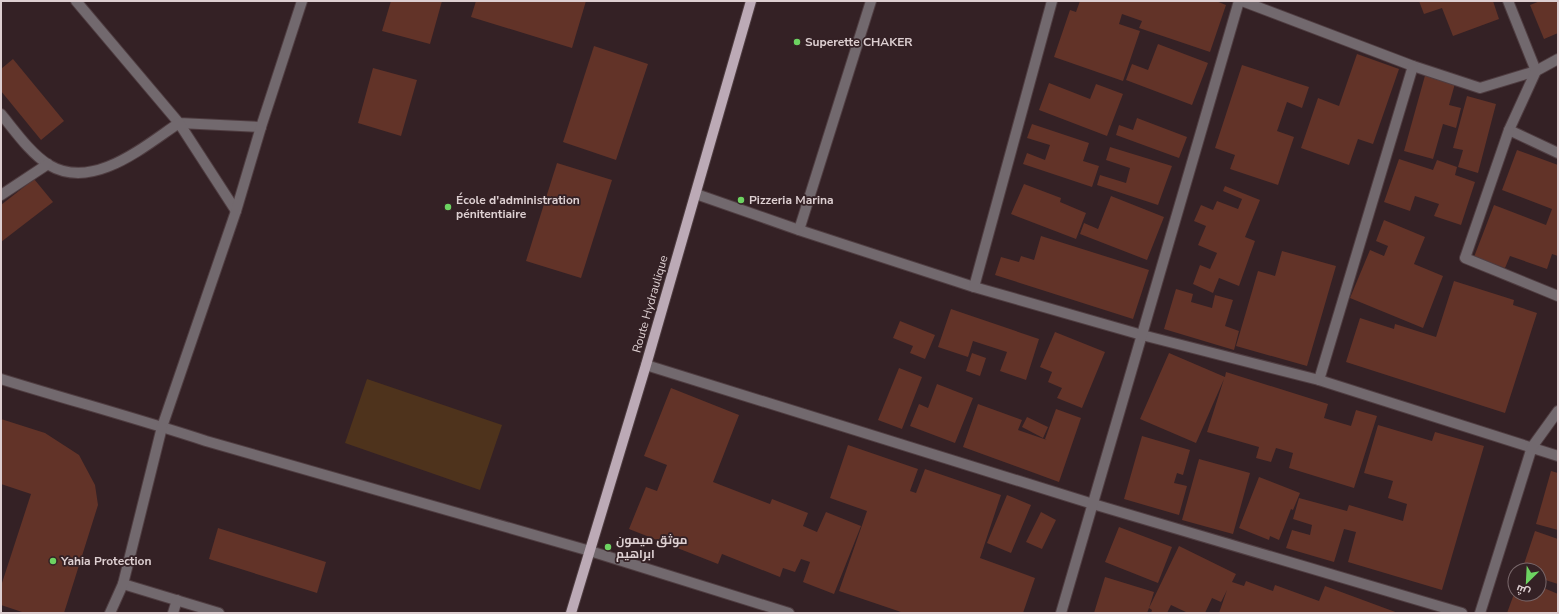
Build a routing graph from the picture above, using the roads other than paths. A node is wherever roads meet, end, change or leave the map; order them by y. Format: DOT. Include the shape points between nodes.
graph roads {
  1 [pos="76,1"];
  2 [pos="302,1"];
  3 [pos="751,1"];
  4 [pos="871,1"];
  5 [pos="1052,1"];
  6 [pos="1240,1"];
  7 [pos="1508,1"];
  8 [pos="1558,59"];
  9 [pos="1413,66"];
  10 [pos="1536,71"];
  11 [pos="1,114"];
  12 [pos="179,124"];
  13 [pos="261,127"];
  14 [pos="1510,130"];
  15 [pos="1558,152"];
  16 [pos="48,164"];
  17 [pos="696,194"];
  18 [pos="1,195"];
  19 [pos="236,211"];
  20 [pos="799,230"];
  21 [pos="974,287"];
  22 [pos="1558,296"];
  23 [pos="1142,335"];
  24 [pos="646,365"];
  25 [pos="1,379"];
  26 [pos="1319,380"];
  27 [pos="1558,411"];
  28 [pos="162,427"];
  29 [pos="1532,447"];
  30 [pos="1558,456"];
  31 [pos="1093,504"];
  32 [pos="590,551"];
  33 [pos="123,584"];
  34 [pos="177,600"];
  35 [pos="110,613"];
  36 [pos="173,613"];
  37 [pos="219,613"];
  38 [pos="571,613"];
  39 [pos="789,613"];
  40 [pos="1061,613"];
  41 [pos="1462,613"];
  42 [pos="1480,613"];
  1 -- 12 [label="street"];
  2 -- 13 [label="street"];
  3 -- 17 [label="main road, Route Hydraulique"];
  4 -- 20 [label="street"];
  5 -- 21 [label="street"];
  6 -- 9 [label="street"];
  6 -- 23 [label="street"];
  7 -- 10 [label="street"];
  8 -- 10 [label="street"];
  9 -- 10 [label="street" via="1480,88"];
  9 -- 26 [label="street"];
  10 -- 14 [label="street"];
  11 -- 16 [label="street" via="28,147"];
  12 -- 13 [label="street"];
  12 -- 16 [label="street" via="119,163 95,171 65,172"];
  12 -- 19 [label="street"];
  13 -- 19 [label="street"];
  14 -- 15 [label="street"];
  14 -- 22 [label="street" via="1465,258"];
  16 -- 18 [label="street"];
  17 -- 20 [label="street"];
  17 -- 24 [label="main road, Route Hydraulique"];
  19 -- 28 [label="street"];
  20 -- 21 [label="street"];
  21 -- 23 [label="street"];
  23 -- 26 [label="street"];
  23 -- 31 [label="street"];
  24 -- 31 [label="street"];
  24 -- 32 [label="main road, Route Hydraulique"];
  25 -- 28 [label="street"];
  26 -- 29 [label="street"];
  27 -- 29 [label="street"];
  28 -- 32 [label="street" via="206,442"];
  28 -- 33 [label="street"];
  29 -- 30 [label="street"];
  29 -- 42 [label="street"];
  31 -- 40 [label="street"];
  31 -- 41 [label="street"];
  32 -- 38 [label="main road, Route Hydraulique"];
  32 -- 39 [label="street"];
  33 -- 34 [label="street"];
  33 -- 35 [label="street"];
  34 -- 36 [label="street"];
  34 -- 37 [label="street"];
}
